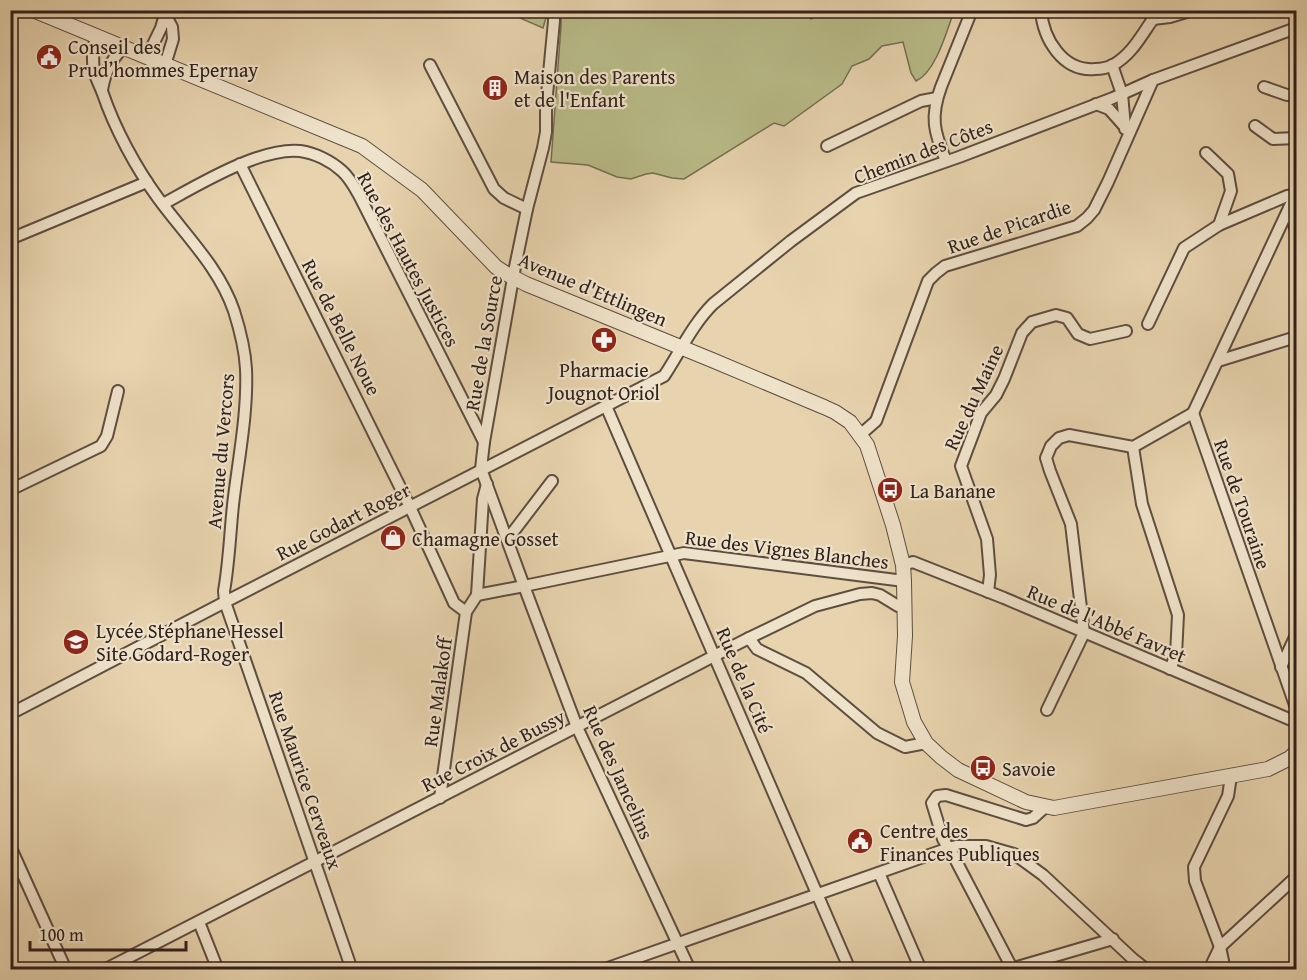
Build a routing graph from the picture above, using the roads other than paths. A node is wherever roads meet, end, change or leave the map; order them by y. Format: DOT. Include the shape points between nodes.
graph roads {
  1 [pos="33,10"];
  2 [pos="554,10"];
  3 [pos="972,10"];
  4 [pos="1041,10"];
  5 [pos="1193,10"];
  6 [pos="164,12"];
  7 [pos="1152,15"];
  8 [pos="1296,28"];
  9 [pos="96,36"];
  10 [pos="123,48"];
  11 [pos="147,57"];
  12 [pos="165,65"];
  13 [pos="430,65"];
  14 [pos="1112,65"];
  15 [pos="1153,80"];
  16 [pos="1264,87"];
  17 [pos="102,91"];
  18 [pos="1125,93"];
  19 [pos="1296,95"];
  20 [pos="937,98"];
  21 [pos="1096,104"];
  22 [pos="1141,107"];
  23 [pos="1255,126"];
  24 [pos="1125,127"];
  25 [pos="1296,138"];
  26 [pos="1124,145"];
  27 [pos="827,146"];
  28 [pos="1206,153"];
  29 [pos="946,161"];
  30 [pos="240,164"];
  31 [pos="147,182"];
  32 [pos="1296,194"];
  33 [pos="163,204"];
  34 [pos="1289,208"];
  35 [pos="527,209"];
  36 [pos="1219,225"];
  37 [pos="1296,231"];
  38 [pos="10,239"];
  39 [pos="513,278"];
  40 [pos="1148,324"];
  41 [pos="1126,331"];
  42 [pos="1296,337"];
  43 [pos="681,348"];
  44 [pos="1218,361"];
  45 [pos="118,391"];
  46 [pos="606,406"];
  47 [pos="1193,413"];
  48 [pos="860,435"];
  49 [pos="484,442"];
  50 [pos="1133,447"];
  51 [pos="481,469"];
  52 [pos="552,481"];
  53 [pos="487,484"];
  54 [pos="10,490"];
  55 [pos="410,507"];
  56 [pos="507,540"];
  57 [pos="672,554"];
  58 [pos="903,565"];
  59 [pos="904,581"];
  60 [pos="524,586"];
  61 [pos="988,592"];
  62 [pos="477,595"];
  63 [pos="225,602"];
  64 [pos="905,608"];
  65 [pos="466,612"];
  66 [pos="1084,633"];
  67 [pos="1296,635"];
  68 [pos="749,638"];
  69 [pos="715,657"];
  70 [pos="1281,667"];
  71 [pos="1170,669"];
  72 [pos="1296,708"];
  73 [pos="1047,710"];
  74 [pos="10,714"];
  75 [pos="1296,722"];
  76 [pos="577,727"];
  77 [pos="926,742"];
  78 [pos="1296,752"];
  79 [pos="1296,764"];
  80 [pos="1268,768"];
  81 [pos="1229,776"];
  82 [pos="440,798"];
  83 [pos="1045,807"];
  84 [pos="10,846"];
  85 [pos="949,848"];
  86 [pos="316,861"];
  87 [pos="879,873"];
  88 [pos="1296,877"];
  89 [pos="818,894"];
  90 [pos="199,922"];
  91 [pos="1113,939"];
  92 [pos="678,944"];
  93 [pos="1220,946"];
  94 [pos="66,969"];
  95 [pos="104,969"];
  96 [pos="218,969"];
  97 [pos="352,969"];
  98 [pos="602,969"];
  99 [pos="690,969"];
  100 [pos="850,969"];
  101 [pos="921,969"];
  102 [pos="1011,969"];
  103 [pos="1147,969"];
  104 [pos="1209,969"];
  105 [pos="1225,969"];
  1 -- 9 [label="street, Avenue d'Ettlingen"];
  2 -- 35 [label="street, Rue de la Source" via="546,132"];
  3 -- 20 [label="street"];
  4 -- 14 [label="street" via="1049,39 1070,65 1086,70"];
  5 -- 7 [label="street" via="1170,17"];
  6 -- 11 [label="street"];
  6 -- 12 [label="street" via="173,34"];
  7 -- 14 [label="street" via="1129,54"];
  8 -- 15 [label="street, Chemin des Côtes"];
  9 -- 10 [label="street, Avenue d'Ettlingen"];
  9 -- 17 [label="street, Avenue du Vercors" via="93,64"];
  10 -- 11 [label="street, Avenue d'Ettlingen"];
  10 -- 17 [label="street" via="108,67"];
  11 -- 12 [label="street, Avenue d'Ettlingen"];
  12 -- 39 [label="street, Avenue d'Ettlingen" via="362,146 422,190 496,267"];
  13 -- 35 [label="street" via="494,189"];
  14 -- 18 [label="street"];
  15 -- 18 [label="street, Chemin des Côtes"];
  15 -- 22 [label="street, Rue de Picardie"];
  16 -- 19 [label="street"];
  17 -- 31 [label="street, Avenue du Vercors"];
  18 -- 21 [label="street, Chemin des Côtes"];
  18 -- 22 [label="street"];
  18 -- 24 [label="street"];
  20 -- 27 [label="street" via="921,101"];
  20 -- 29 [label="street" via="934,127"];
  21 -- 24 [label="street" via="1109,109"];
  21 -- 29 [label="street, Chemin des Côtes"];
  22 -- 26 [label="street, Rue de Picardie"];
  23 -- 25 [label="street" via="1273,139"];
  24 -- 26 [label="street"];
  26 -- 48 [label="street, Rue de Picardie" via="1094,210 1077,226 945,266 928,281 876,420"];
  28 -- 36 [label="street" via="1228,174 1230,182"];
  29 -- 43 [label="street, Chemin des Côtes" via="856,193 712,304"];
  30 -- 33 [label="street, Rue des Hautes Justices"];
  30 -- 49 [label="street, Rue des Hautes Justices" via="300,151 328,161 347,176"];
  30 -- 55 [label="street, Rue de Belle Noue"];
  31 -- 33 [label="street, Avenue du Vercors"];
  31 -- 38 [label="street"];
  32 -- 34 [label="street"];
  32 -- 36 [label="street"];
  33 -- 63 [label="street, Avenue du Vercors" via="215,273 233,309 243,343 245,406"];
  34 -- 37 [label="street"];
  34 -- 44 [label="street"];
  35 -- 39 [label="street, Rue de la Source"];
  36 -- 40 [label="street" via="1184,248"];
  39 -- 43 [label="street, Avenue d'Ettlingen"];
  39 -- 49 [label="street, Rue de la Source"];
  41 -- 61 [label="street, Rue du Maine" via="1090,339 1078,334 1067,318 1056,315 1032,322 1022,333 1004,380 981,413 961,466 987,539"];
  42 -- 44 [label="street"];
  43 -- 46 [label="street, Rue Godart Roger" via="664,376"];
  43 -- 48 [label="street, Avenue d'Ettlingen" via="835,412"];
  44 -- 47 [label="street"];
  45 -- 54 [label="street" via="101,446"];
  46 -- 51 [label="street, Rue Godart Roger"];
  46 -- 57 [label="street, Rue de la Cité"];
  47 -- 50 [label="street"];
  47 -- 70 [label="street, Rue de Touraine"];
  48 -- 58 [label="street" via="867,445"];
  49 -- 51 [label="street, Rue de la Source"];
  50 -- 66 [label="street" via="1069,435 1059,438 1046,458 1071,524"];
  50 -- 71 [label="street" via="1142,504 1178,615 1176,655"];
  51 -- 53 [label="street, Rue des Jancelins"];
  51 -- 55 [label="street, Rue Godart Roger"];
  52 -- 56 [label="street"];
  53 -- 56 [label="street, Rue des Jancelins"];
  53 -- 62 [label="street"];
  55 -- 63 [label="street, Rue Godart Roger"];
  55 -- 65 [label="street, Rue de Belle Noue" via="454,603"];
  56 -- 60 [label="street, Rue des Jancelins"];
  57 -- 59 [label="street, Rue des Vignes Blanches"];
  57 -- 60 [label="street, Rue des Vignes Blanches"];
  57 -- 69 [label="street, Rue de la Cité"];
  58 -- 59 [label="street"];
  58 -- 61 [label="street, Rue de l'Abbé Favret" via="913,562"];
  59 -- 64 [label="street"];
  60 -- 62 [label="street, Rue des Vignes Blanches"];
  60 -- 76 [label="street, Rue des Jancelins"];
  61 -- 66 [label="street, Rue de l'Abbé Favret"];
  62 -- 65 [label="street, Rue Malakoff"];
  63 -- 74 [label="street, Rue Godart Roger"];
  63 -- 86 [label="street, Rue Maurice Cerveaux"];
  64 -- 68 [label="street, Rue Croix de Bussy" via="880,595 860,594 815,606"];
  64 -- 77 [label="street" via="902,682 914,722"];
  65 -- 82 [label="street, Rue Malakoff"];
  66 -- 71 [label="street, Rue de l'Abbé Favret"];
  66 -- 73 [label="street"];
  67 -- 70 [label="street"];
  68 -- 69 [label="street, Rue Croix de Bussy"];
  68 -- 77 [label="street" via="757,649 806,673 877,733 905,747"];
  69 -- 76 [label="street, Rue Croix de Bussy"];
  69 -- 89 [label="street, Rue de la Cité"];
  70 -- 72 [label="street, Rue de Touraine"];
  71 -- 75 [label="street, Rue de l'Abbé Favret"];
  76 -- 82 [label="street, Rue Croix de Bussy"];
  76 -- 92 [label="street, Rue des Jancelins"];
  77 -- 83 [label="street" via="958,770"];
  78 -- 80 [label="street"];
  79 -- 80 [label="street"];
  80 -- 81 [label="street"];
  81 -- 83 [label="street"];
  81 -- 93 [label="street" via="1228,795 1194,867 1195,881"];
  82 -- 86 [label="street, Rue Croix de Bussy"];
  83 -- 85 [label="street" via="1026,820 946,795 938,796 932,803"];
  84 -- 94 [label="street"];
  85 -- 87 [label="street"];
  85 -- 91 [label="street" via="986,846 1014,854"];
  85 -- 102 [label="street"];
  86 -- 90 [label="street, Rue Croix de Bussy"];
  86 -- 97 [label="street, Rue Maurice Cerveaux"];
  87 -- 89 [label="street"];
  87 -- 101 [label="street"];
  88 -- 93 [label="street"];
  89 -- 92 [label="street"];
  89 -- 100 [label="street, Rue de la Cité"];
  90 -- 95 [label="street, Rue Croix de Bussy"];
  90 -- 96 [label="street"];
  91 -- 102 [label="street"];
  91 -- 103 [label="street"];
  92 -- 98 [label="street"];
  92 -- 99 [label="street, Rue des Jancelins"];
  93 -- 104 [label="street"];
  93 -- 105 [label="street"];
}
